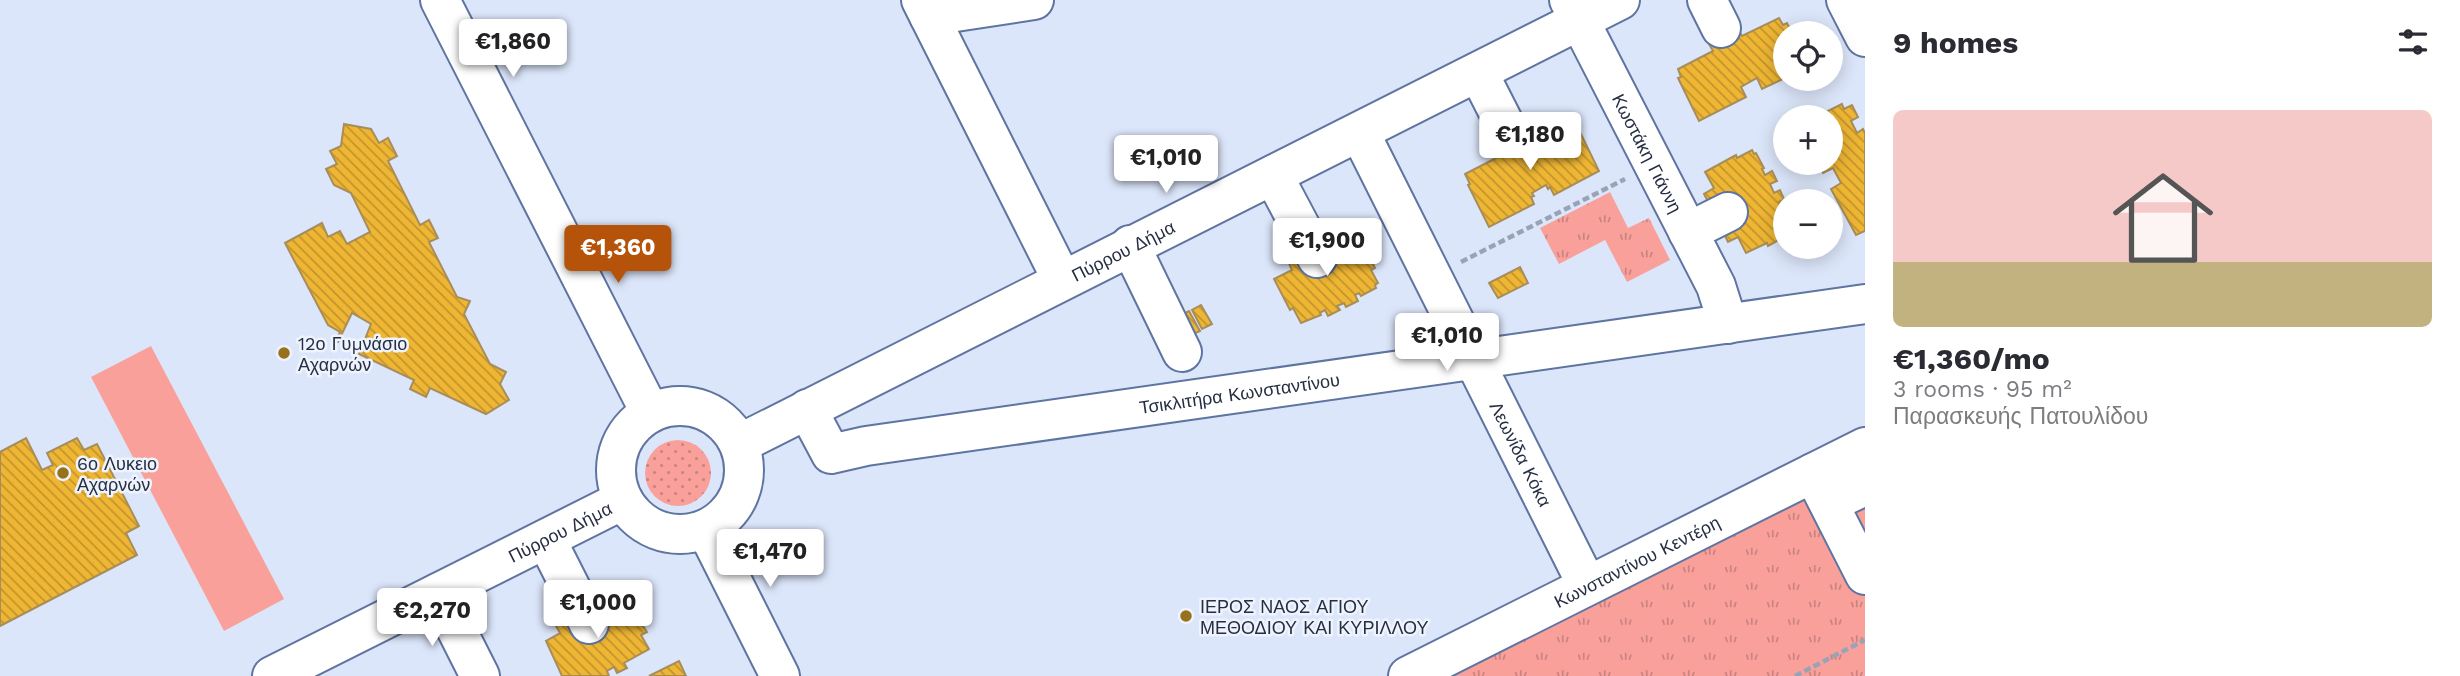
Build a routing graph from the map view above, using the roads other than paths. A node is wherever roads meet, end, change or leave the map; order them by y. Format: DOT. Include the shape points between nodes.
graph roads {
  1 [pos="440,0"];
  2 [pos="1034,0"];
  3 [pos="1620,0"];
  4 [pos="1846,0"];
  5 [pos="925,8"];
  6 [pos="1574,10"];
  7 [pos="1865,37"];
  8 [pos="1478,72"];
  9 [pos="1360,133"];
  10 [pos="1509,133"];
  11 [pos="1273,175"];
  12 [pos="1728,212"];
  13 [pos="1688,232"];
  14 [pos="1130,245"];
  15 [pos="1317,258"];
  16 [pos="1062,281"];
  17 [pos="1865,304"];
  18 [pos="1728,324"];
  19 [pos="1181,352"];
  20 [pos="1474,360"];
  21 [pos="807,410"];
  22 [pos="650,412"];
  23 [pos="739,444"];
  24 [pos="1865,447"];
  25 [pos="1865,486"];
  26 [pos="1821,488"];
  27 [pos="623,500"];
  28 [pos="706,529"];
  29 [pos="546,539"];
  30 [pos="1865,575"];
  31 [pos="1587,585"];
  32 [pos="438,593"];
  33 [pos="589,624"];
  34 [pos="335,662"];
  35 [pos="773,674"];
  36 [pos="272,676"];
  37 [pos="480,676"];
  38 [pos="1408,676"];
  1 -- 22 [label="street"];
  2 -- 5 [label="street"];
  3 -- 6 [label="street, Πύρρου Δήμα"];
  4 -- 7 [label="street"];
  5 -- 16 [label="street"];
  6 -- 8 [label="street, Πύρρου Δήμα"];
  6 -- 13 [label="street, Κωστάκη Γιάννη"];
  8 -- 9 [label="street, Πύρρου Δήμα"];
  8 -- 10 [label="street"];
  9 -- 11 [label="street, Πύρρου Δήμα"];
  9 -- 20 [label="street, Λεωνίδα Κόκα"];
  11 -- 14 [label="street, Πύρρου Δήμα"];
  11 -- 15 [label="street"];
  12 -- 13 [label="street"];
  13 -- 18 [label="street, Κωστάκη Γιάννη" via="1716,286"];
  14 -- 16 [label="street, Πύρρου Δήμα"];
  14 -- 19 [label="street"];
  16 -- 21 [label="street, Πύρρου Δήμα"];
  17 -- 18 [label="street, Τσικλιτήρα Κωνσταντίνου"];
  18 -- 20 [label="street, Τσικλιτήρα Κωνσταντίνου"];
  20 -- 21 [label="street, Τσικλιτήρα Κωνσταντίνου" via="831,454"];
  20 -- 31 [label="street, Λεωνίδα Κόκα"];
  21 -- 23 [label="street, Πύρρου Δήμα"];
  22 -- 23 [label="street" via="670,406 701,409 728,426"];
  22 -- 27 [label="street" via="622,441 616,481"];
  23 -- 28 [label="street" via="745,468 741,493 727,514"];
  24 -- 26 [label="street, Κωνσταντίνου Κεντέρη"];
  25 -- 26 [label="street"];
  26 -- 30 [label="street"];
  26 -- 31 [label="street, Κωνσταντίνου Κεντέρη"];
  27 -- 28 [label="street" via="638,519 659,531 683,535"];
  27 -- 29 [label="street, Πύρρου Δήμα"];
  28 -- 35 [label="street"];
  29 -- 32 [label="street, Πύρρου Δήμα"];
  29 -- 33 [label="street"];
  31 -- 38 [label="street, Κωνσταντίνου Κεντέρη"];
  32 -- 34 [label="street, Πύρρου Δήμα"];
  32 -- 37 [label="street"];
  34 -- 36 [label="street, Πύρρου Δήμα"];
}
